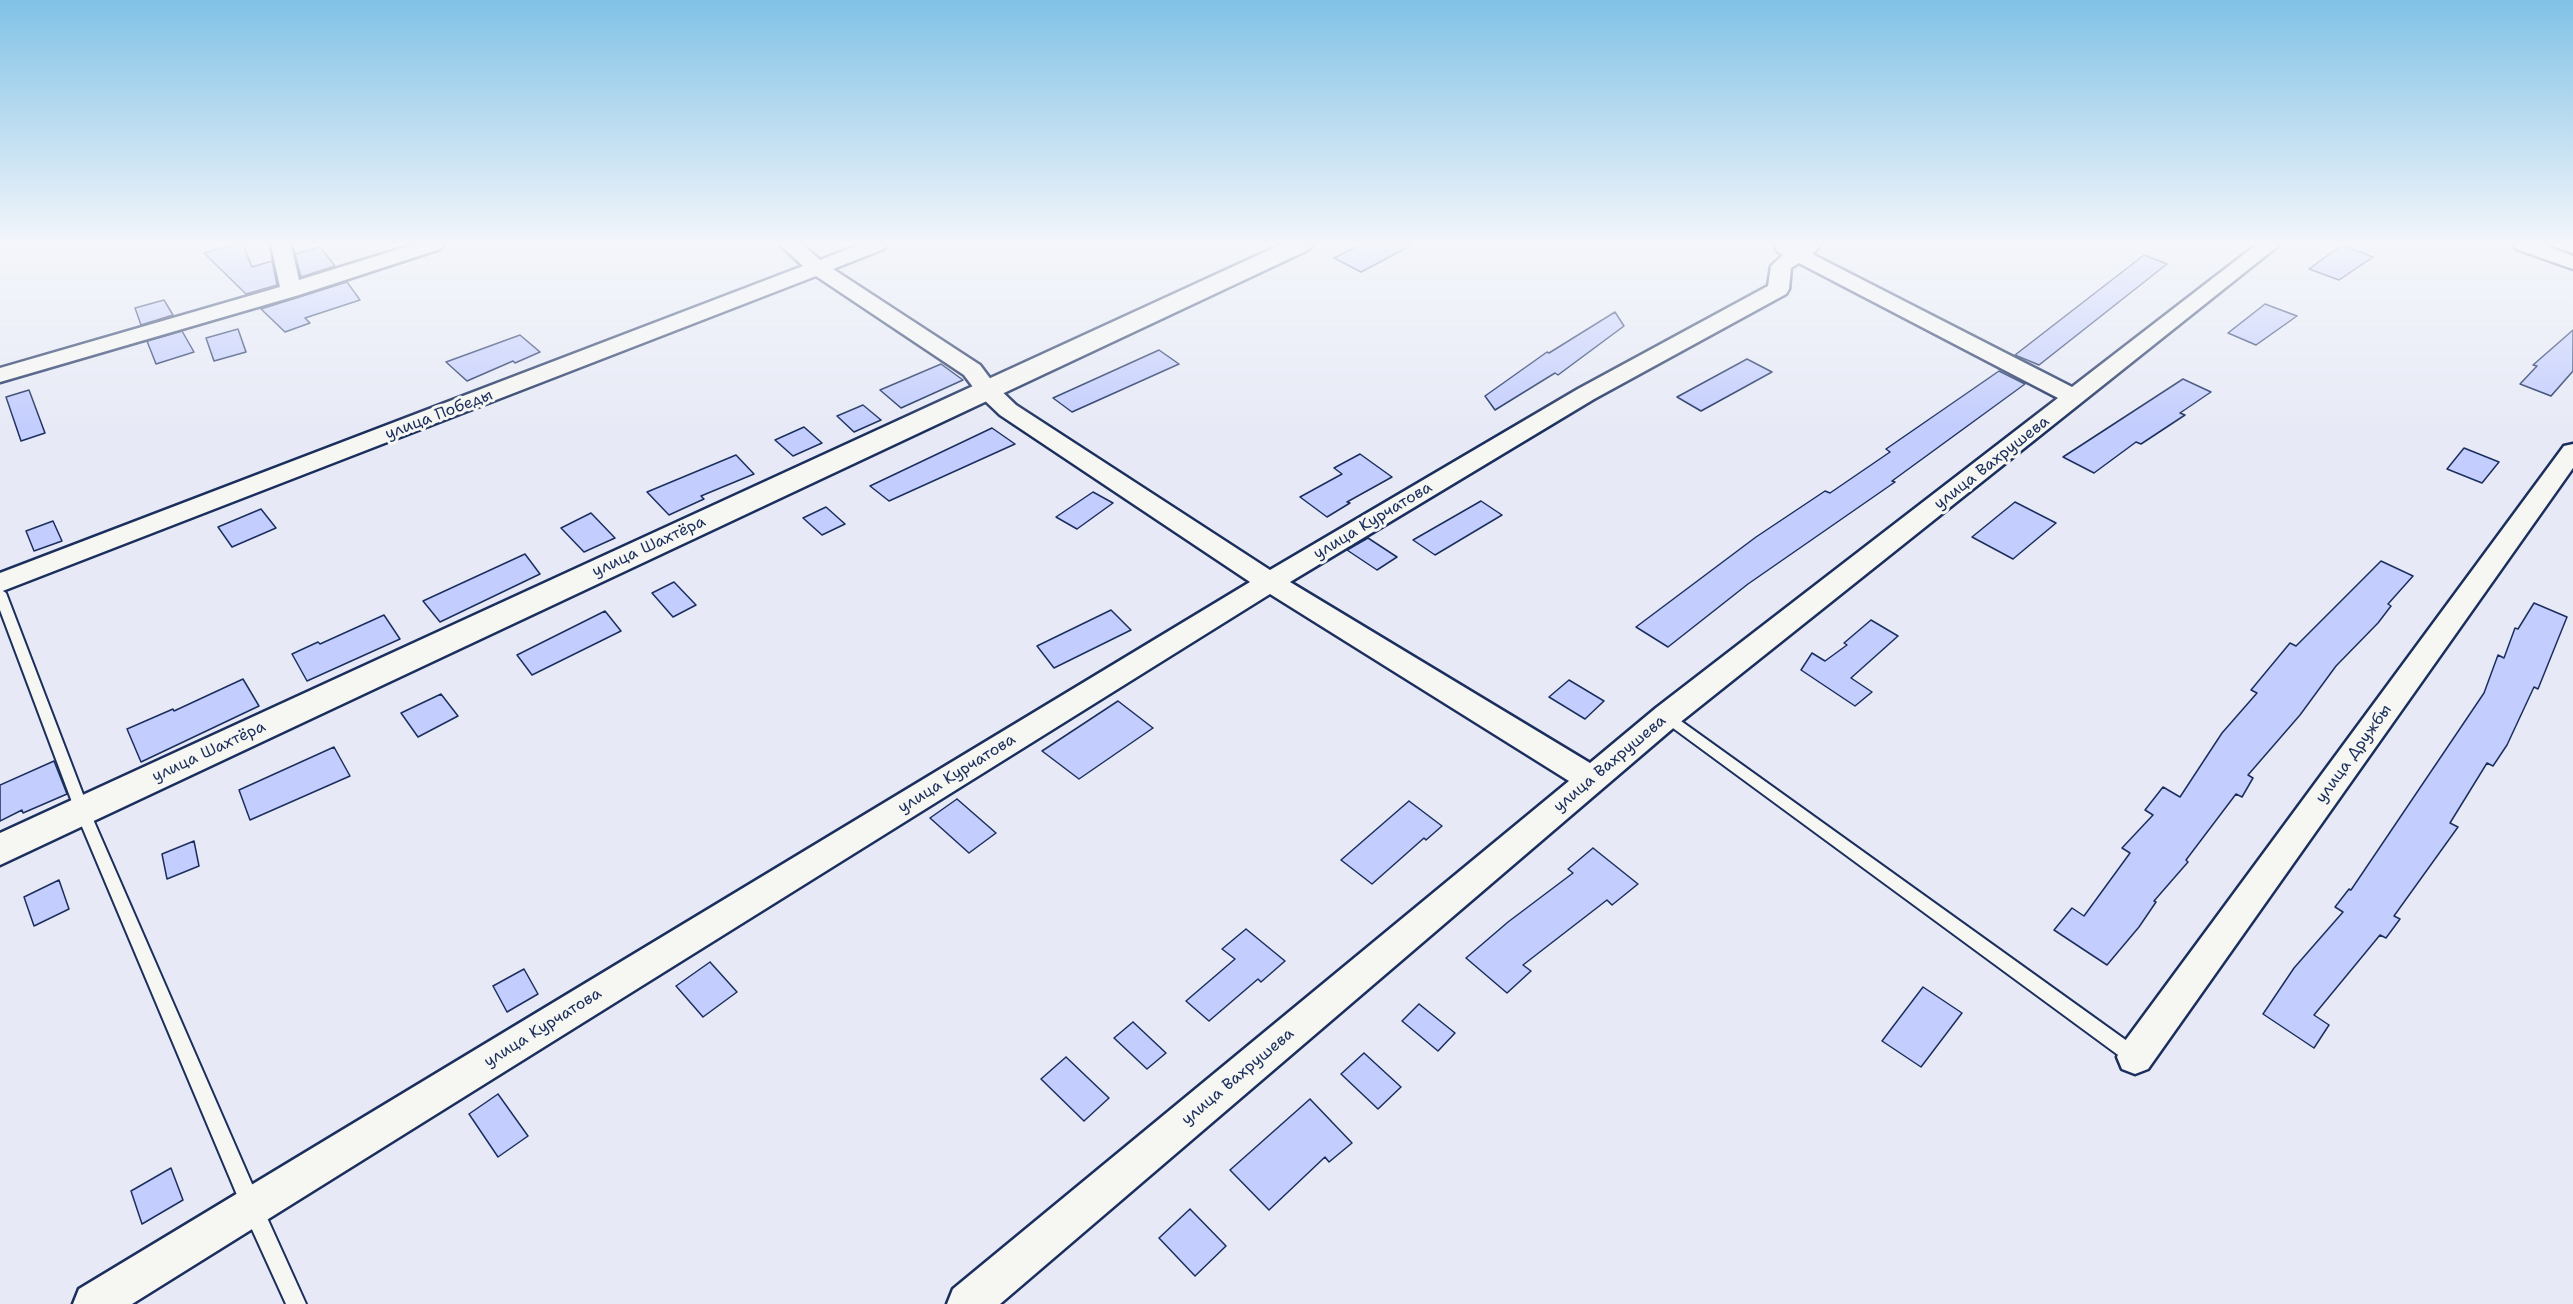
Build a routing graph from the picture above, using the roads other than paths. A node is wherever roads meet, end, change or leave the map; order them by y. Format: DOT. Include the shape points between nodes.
graph roads {
  1 [pos="237,306"];
  2 [pos="723,306"];
  3 [pos="875,306"];
  4 [pos="1169,306"];
  5 [pos="1747,306"];
  6 [pos="1904,306"];
  7 [pos="2192,306"];
  8 [pos="0,375"];
  9 [pos="987,390"];
  10 [pos="2075,398"];
  11 [pos="2573,451"];
  12 [pos="1270,582"];
  13 [pos="0,583"];
  14 [pos="0,593"];
  15 [pos="1667,716"];
  16 [pos="1592,780"];
  17 [pos="82,810"];
  18 [pos="0,850"];
  19 [pos="2135,1057"];
  20 [pos="252,1207"];
  21 [pos="94,1304"];
  22 [pos="296,1304"];
  23 [pos="968,1304"];
  1 -- 8 [label="street"];
  2 -- 13 [label="street, улица Победы"];
  3 -- 9 [label="street" via="972,370"];
  4 -- 9 [label="street, улица Шахтёра"];
  5 -- 12 [label="street, улица Курчатова" via="1586,394"];
  6 -- 10 [label="street"];
  7 -- 10 [label="street, улица Вахрушева"];
  9 -- 12 [label="street" via="1008,410"];
  9 -- 17 [label="street, улица Шахтёра"];
  10 -- 15 [label="street, улица Вахрушева"];
  11 -- 19 [label="street, улица Дружбы"];
  12 -- 16 [label="street"];
  12 -- 20 [label="street, улица Курчатова"];
  14 -- 17 [label="lane"];
  15 -- 16 [label="street, улица Вахрушева"];
  15 -- 19 [label="lane"];
  16 -- 23 [label="street, улица Вахрушева"];
  17 -- 18 [label="street, улица Шахтёра"];
  17 -- 20 [label="lane"];
  20 -- 21 [label="street, улица Курчатова"];
  20 -- 22 [label="lane"];
}
